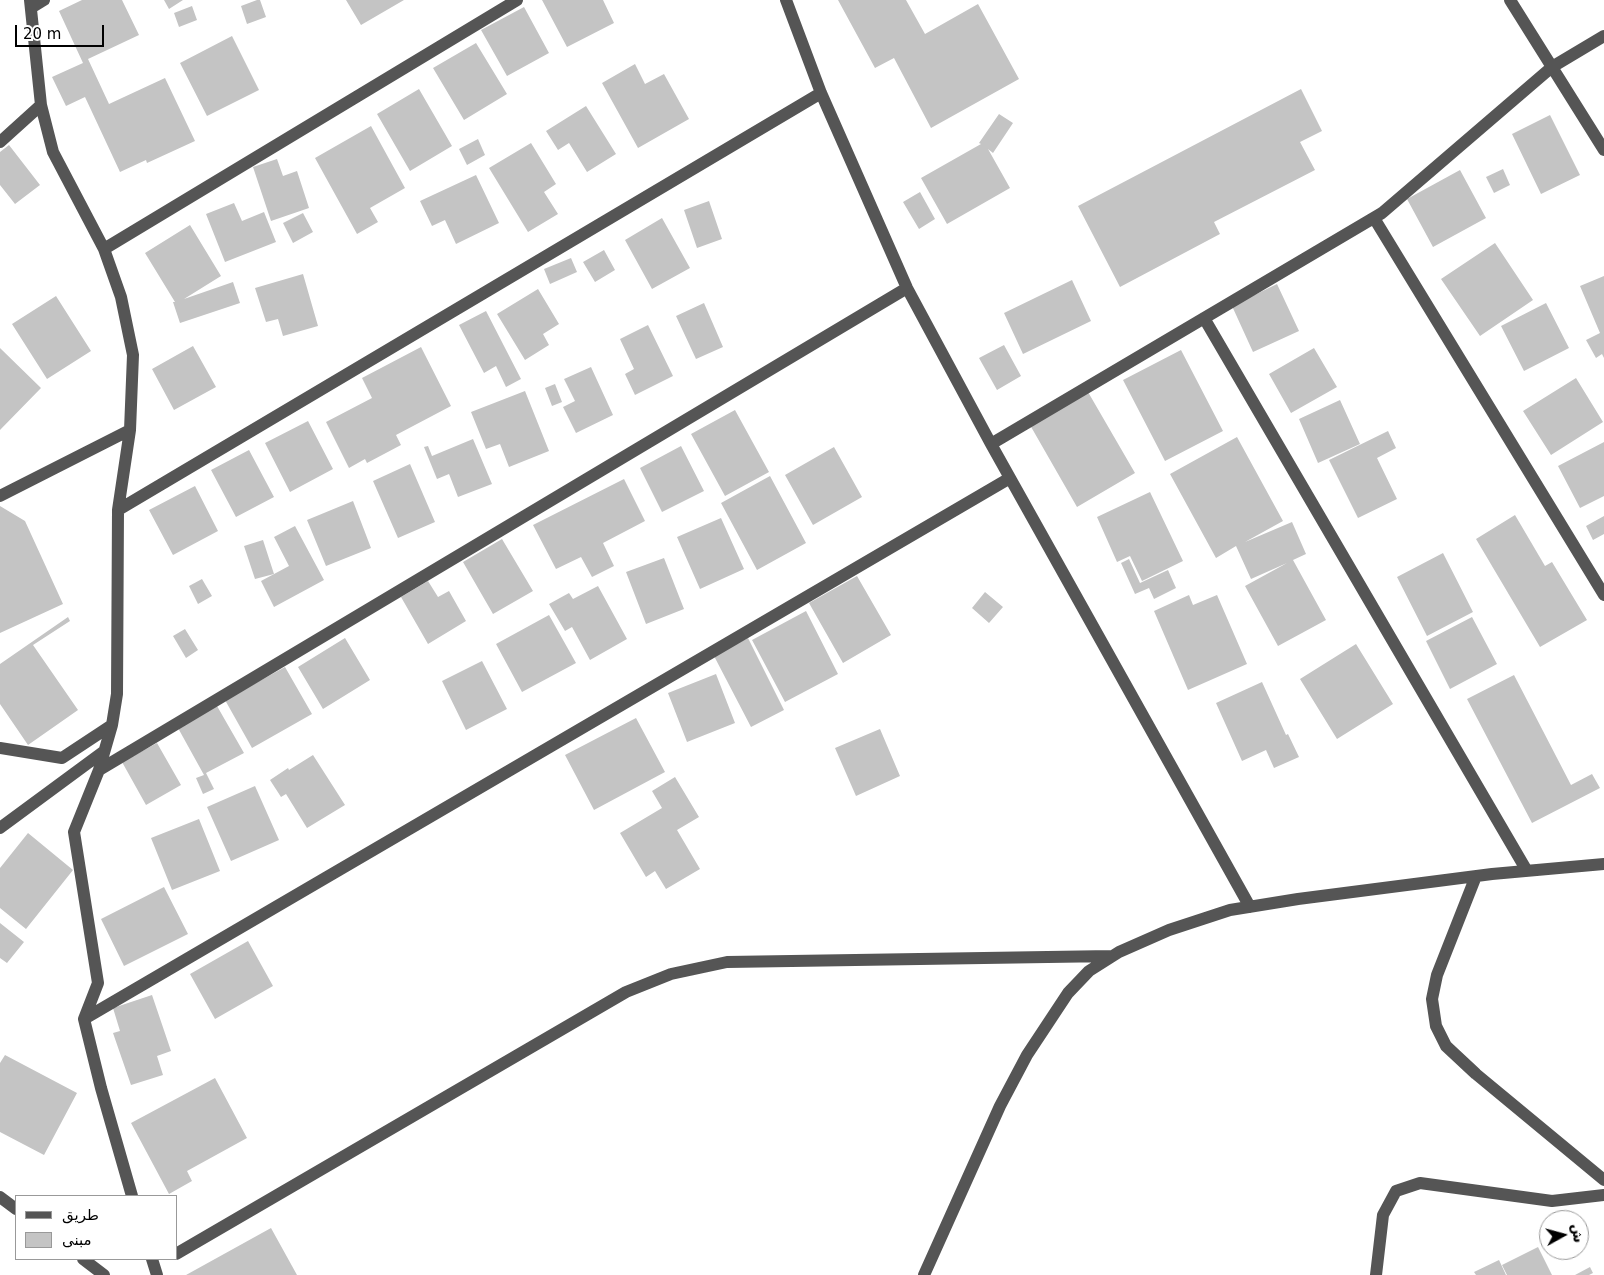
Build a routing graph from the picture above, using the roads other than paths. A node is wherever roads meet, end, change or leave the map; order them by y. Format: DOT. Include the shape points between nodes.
graph roads {
  1 [pos="44,0"];
  2 [pos="517,0"];
  3 [pos="787,0"];
  4 [pos="1510,0"];
  5 [pos="30,4"];
  6 [pos="1604,36"];
  7 [pos="1552,67"];
  8 [pos="821,93"];
  9 [pos="41,105"];
  10 [pos="0,142"];
  11 [pos="1604,150"];
  12 [pos="1374,218"];
  13 [pos="104,249"];
  14 [pos="907,288"];
  15 [pos="1204,318"];
  16 [pos="130,430"];
  17 [pos="991,444"];
  18 [pos="1010,478"];
  19 [pos="0,496"];
  20 [pos="118,510"];
  21 [pos="1604,595"];
  22 [pos="112,725"];
  23 [pos="0,748"];
  24 [pos="104,752"];
  25 [pos="99,770"];
  26 [pos="0,828"];
  27 [pos="1604,864"];
  28 [pos="1528,871"];
  29 [pos="1476,876"];
  30 [pos="1250,907"];
  31 [pos="1112,956"];
  32 [pos="84,1020"];
  33 [pos="1604,1180"];
  34 [pos="132,1195"];
  35 [pos="1604,1195"];
  36 [pos="0,1197"];
  37 [pos="15,1208"];
  38 [pos="178,1253"];
  39 [pos="83,1260"];
  40 [pos="167,1260"];
  41 [pos="155,1267"];
  42 [pos="104,1275"];
  43 [pos="924,1275"];
  44 [pos="1376,1275"];
  1 -- 5 [label="street"];
  2 -- 13 [label="street"];
  3 -- 8 [label="street"];
  4 -- 7 [label="street"];
  5 -- 9 [label="street"];
  6 -- 7 [label="street"];
  7 -- 11 [label="street"];
  7 -- 12 [label="street"];
  8 -- 14 [label="street"];
  8 -- 20 [label="street"];
  9 -- 10 [label="street"];
  9 -- 13 [label="street" via="53,152"];
  12 -- 15 [label="street"];
  12 -- 21 [label="street"];
  13 -- 16 [label="street" via="121,297 133,355"];
  14 -- 17 [label="street"];
  14 -- 25 [label="street"];
  15 -- 17 [label="street"];
  15 -- 28 [label="street"];
  16 -- 19 [label="street"];
  16 -- 20 [label="street"];
  17 -- 18 [label="street"];
  18 -- 30 [label="street"];
  18 -- 32 [label="street"];
  20 -- 22 [label="street" via="117,694"];
  22 -- 23 [label="street" via="62,758"];
  22 -- 24 [label="street"];
  24 -- 25 [label="street"];
  24 -- 26 [label="street"];
  25 -- 32 [label="street" via="74,832 98,983"];
  27 -- 28 [label="street"];
  28 -- 29 [label="street"];
  29 -- 30 [label="street"];
  29 -- 33 [label="street" via="1437,975 1432,999 1436,1026 1446,1046"];
  30 -- 31 [label="street" via="1230,910 1169,930"];
  31 -- 38 [label="street" via="727,962 671,974 626,992"];
  31 -- 43 [label="street" via="1089,971 1068,994 1026,1055"];
  32 -- 34 [label="street"];
  35 -- 44 [label="street" via="1552,1201 1420,1183 1396,1192 1383,1215"];
  36 -- 37 [label="street"];
  39 -- 42 [label="street"];
  40 -- 41 [label="street"];
}
